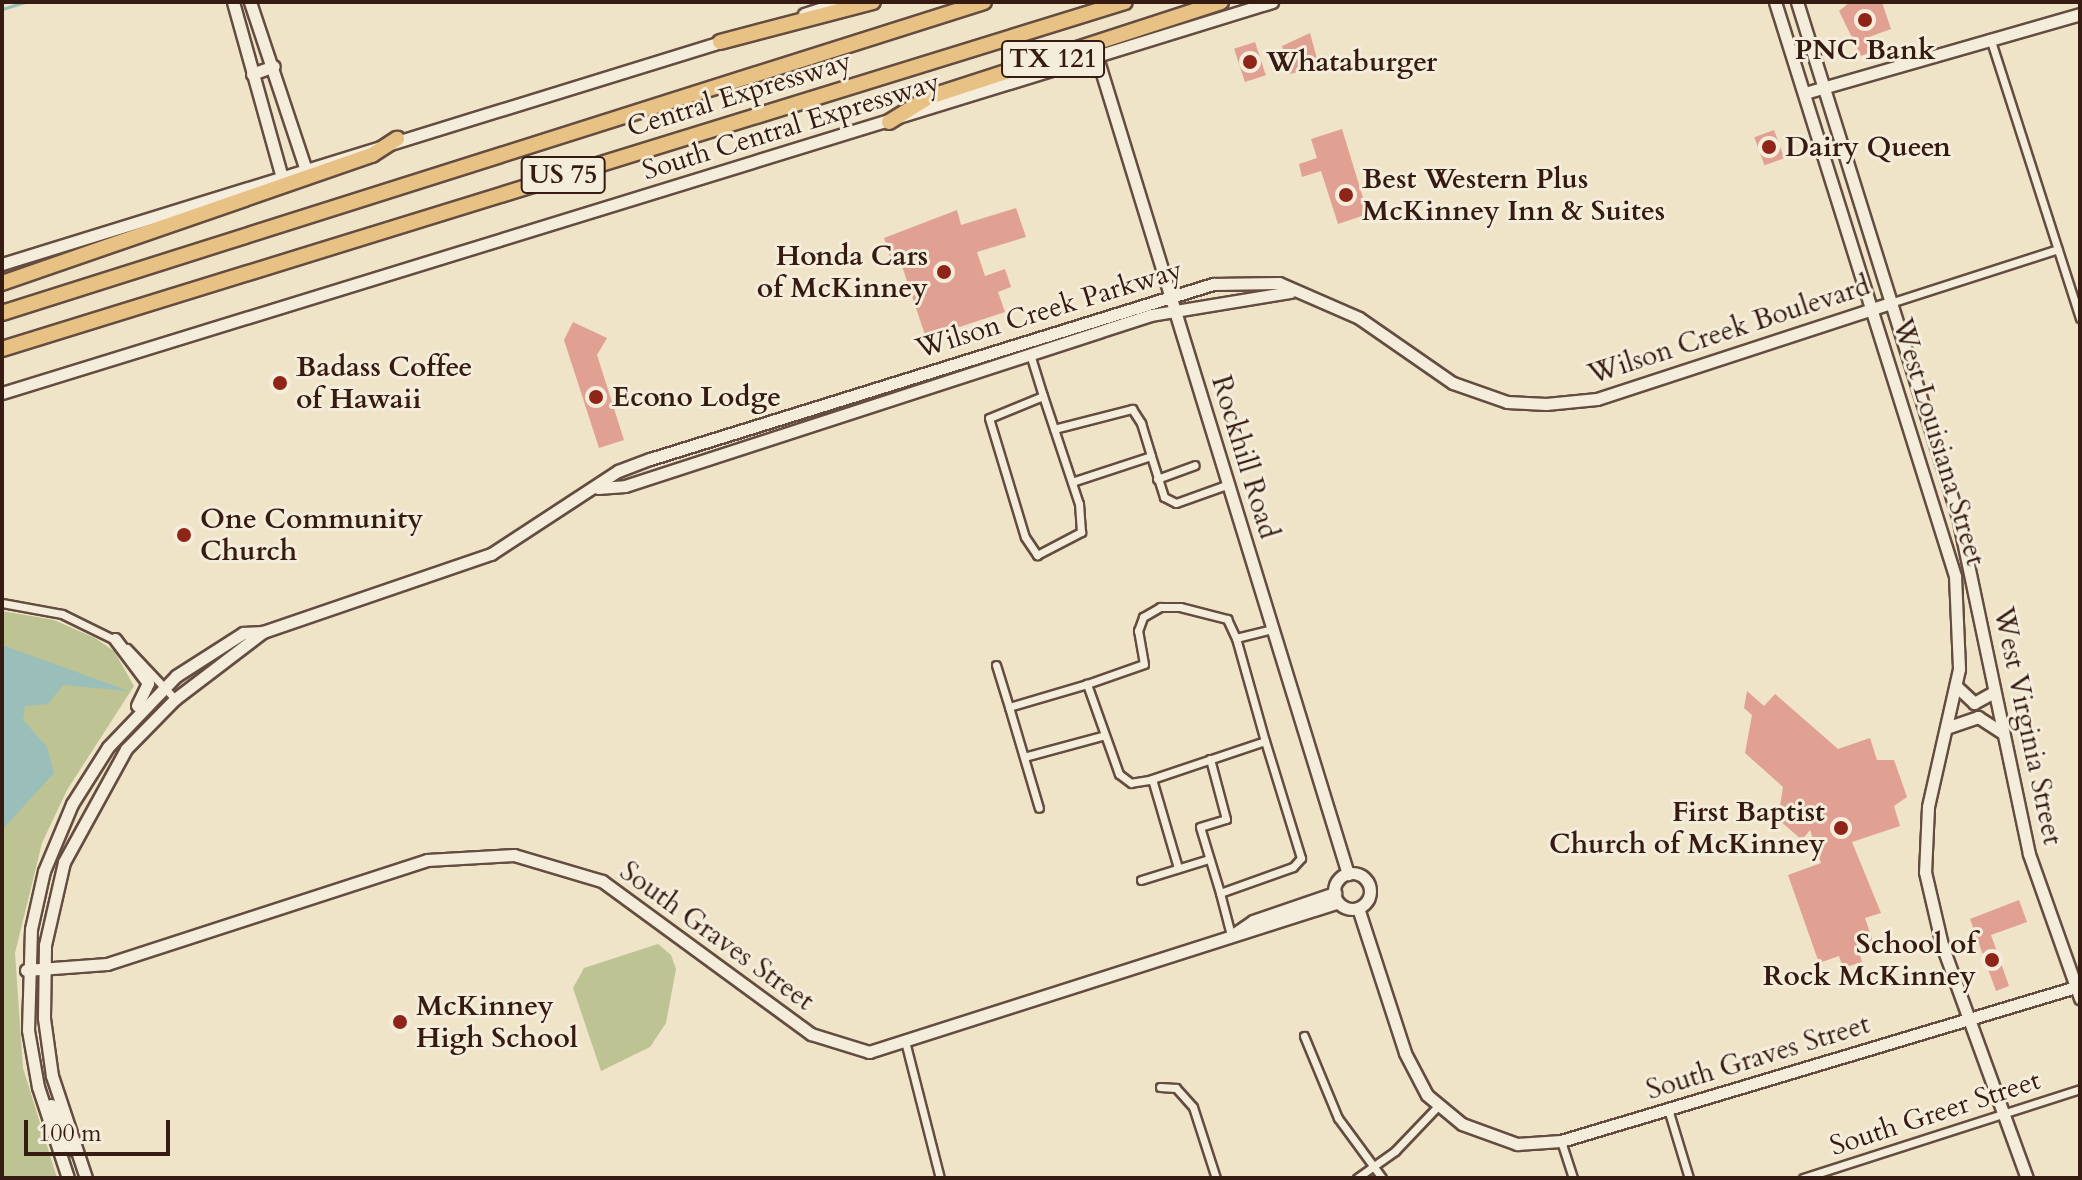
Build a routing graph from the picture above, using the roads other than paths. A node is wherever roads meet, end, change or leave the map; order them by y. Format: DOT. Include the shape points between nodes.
graph roads {
  1 [pos="233,2"];
  2 [pos="250,2"];
  3 [pos="840,2"];
  4 [pos="873,2"];
  5 [pos="984,2"];
  6 [pos="1125,2"];
  7 [pos="1221,2"];
  8 [pos="1272,2"];
  9 [pos="1775,2"];
  10 [pos="1797,2"];
  11 [pos="2080,14"];
  12 [pos="1990,38"];
  13 [pos="720,42"];
  14 [pos="1096,54"];
  15 [pos="274,66"];
  16 [pos="252,74"];
  17 [pos="1823,87"];
  18 [pos="1805,93"];
  19 [pos="889,122"];
  20 [pos="397,139"];
  21 [pos="305,167"];
  22 [pos="281,174"];
  23 [pos="2058,249"];
  24 [pos="2,264"];
  25 [pos="2,283"];
  26 [pos="1290,292"];
  27 [pos="1170,293"];
  28 [pos="1890,303"];
  29 [pos="1175,308"];
  30 [pos="1873,308"];
  31 [pos="2,313"];
  32 [pos="2080,318"];
  33 [pos="2,349"];
  34 [pos="1030,354"];
  35 [pos="2,393"];
  36 [pos="1043,396"];
  37 [pos="1054,429"];
  38 [pos="1151,456"];
  39 [pos="1195,465"];
  40 [pos="1157,479"];
  41 [pos="1072,482"];
  42 [pos="1229,484"];
  43 [pos="597,488"];
  44 [pos="1953,498"];
  45 [pos="1936,503"];
  46 [pos="2,603"];
  47 [pos="1273,629"];
  48 [pos="263,632"];
  49 [pos="1236,638"];
  50 [pos="115,639"];
  51 [pos="996,665"];
  52 [pos="1087,684"];
  53 [pos="1956,686"];
  54 [pos="166,688"];
  55 [pos="1994,692"];
  56 [pos="175,699"];
  57 [pos="1009,707"];
  58 [pos="1946,728"];
  59 [pos="1102,736"];
  60 [pos="2004,736"];
  61 [pos="1265,741"];
  62 [pos="1024,757"];
  63 [pos="1210,759"];
  64 [pos="1152,779"];
  65 [pos="83,782"];
  66 [pos="1039,808"];
  67 [pos="1209,859"];
  68 [pos="1178,868"];
  69 [pos="1348,874"];
  70 [pos="1141,880"];
  71 [pos="1220,893"];
  72 [pos="1336,897"];
  73 [pos="1358,908"];
  74 [pos="1232,935"];
  75 [pos="26,970"];
  76 [pos="43,970"];
  77 [pos="2079,990"];
  78 [pos="1969,1019"];
  79 [pos="1304,1036"];
  80 [pos="906,1045"];
  81 [pos="33,1069"];
  82 [pos="1160,1087"];
  83 [pos="2080,1089"];
  84 [pos="1438,1106"];
  85 [pos="1668,1109"];
  86 [pos="2003,1114"];
  87 [pos="1561,1141"];
  88 [pos="76,1151"];
  89 [pos="1374,1168"];
  90 [pos="68,1178"];
  91 [pos="86,1178"];
  92 [pos="940,1178"];
  93 [pos="1216,1178"];
  94 [pos="1357,1178"];
  95 [pos="1382,1178"];
  96 [pos="1573,1178"];
  97 [pos="1689,1178"];
  98 [pos="1803,1178"];
  99 [pos="2027,1178"];
  1 -- 16 [label="main road"];
  2 -- 15 [label="main road"];
  3 -- 13 [label="main road"];
  4 -- 13 [label="highway"];
  5 -- 31 [label="highway, Central Expressway / US 75"];
  6 -- 33 [label="highway, Central Expressway / US 75"];
  7 -- 19 [label="highway, TX 121" via="929,97"];
  8 -- 14 [label="main road, South Central Expressway"];
  9 -- 18 [label="main road, West Louisiana Street"];
  10 -- 17 [label="main road, West Virginia Street"];
  11 -- 12 [label="main road"];
  12 -- 17 [label="main road"];
  12 -- 23 [label="street"];
  13 -- 20 [label="main road"];
  14 -- 19 [label="main road, South Central Expressway"];
  14 -- 27 [label="main road, Rockhill Road"];
  15 -- 16 [label="main road"];
  15 -- 21 [label="main road"];
  16 -- 22 [label="main road"];
  17 -- 18 [label="main road"];
  17 -- 28 [label="main road, West Virginia Street"];
  18 -- 30 [label="main road, West Louisiana Street"];
  19 -- 35 [label="main road, South Central Expressway / TX 121"];
  20 -- 21 [label="main road"];
  20 -- 25 [label="highway" via="372,155"];
  21 -- 22 [label="main road"];
  22 -- 24 [label="main road"];
  23 -- 28 [label="street, Wilson Creek Boulevard"];
  23 -- 32 [label="street"];
  26 -- 27 [label="main road, Wilson Creek Parkway" via="1279,283 1247,281"];
  26 -- 29 [label="main road, Wilson Creek Parkway"];
  26 -- 30 [label="main road, Wilson Creek Boulevard" via="1359,318 1453,383 1507,402 1546,404 1597,399"];
  27 -- 29 [label="main road, Rockhill Road"];
  27 -- 43 [label="main road, Wilson Creek Parkway" via="650,459"];
  28 -- 30 [label="main road, Wilson Creek Boulevard"];
  28 -- 44 [label="main road, West Virginia Street"];
  29 -- 34 [label="main road, Wilson Creek Parkway"];
  29 -- 42 [label="main road, Rockhill Road"];
  30 -- 45 [label="main road, West Louisiana Street"];
  34 -- 36 [label="street"];
  34 -- 43 [label="main road, Wilson Creek Parkway" via="625,486"];
  36 -- 37 [label="street"];
  36 -- 41 [label="street" via="989,418 1025,537 1037,555 1081,532"];
  37 -- 38 [label="street" via="1132,409"];
  37 -- 41 [label="street"];
  38 -- 40 [label="street"];
  38 -- 41 [label="street"];
  39 -- 40 [label="street"];
  40 -- 42 [label="street" via="1164,497 1176,503"];
  42 -- 47 [label="main road, Rockhill Road"];
  43 -- 48 [label="main road, Wilson Creek Parkway" via="491,554"];
  44 -- 45 [label="main road"];
  44 -- 55 [label="main road, West Virginia Street"];
  45 -- 53 [label="main road, West Louisiana Street" via="1960,605"];
  46 -- 50 [label="street" via="62,614"];
  47 -- 49 [label="street"];
  47 -- 69 [label="main road, Rockhill Road"];
  48 -- 54 [label="main road, Wilson Creek Parkway" via="243,633 224,643"];
  48 -- 56 [label="main road, Wilson Creek Parkway"];
  49 -- 52 [label="street" via="1227,619 1214,613 1160,607 1143,617 1138,631 1144,664"];
  49 -- 61 [label="street"];
  50 -- 54 [label="street"];
  50 -- 65 [label="main road" via="148,690"];
  51 -- 57 [label="street"];
  52 -- 57 [label="street"];
  52 -- 59 [label="street"];
  53 -- 55 [label="main road" via="1974,703"];
  53 -- 58 [label="main road, West Louisiana Street"];
  54 -- 56 [label="street"];
  54 -- 65 [label="main road, Wilson Creek Parkway"];
  55 -- 60 [label="main road, West Virginia Street"];
  56 -- 76 [label="main road, Wilson Creek Parkway" via="126,749 82,821 55,895"];
  57 -- 62 [label="street"];
  58 -- 60 [label="main road" via="1983,717"];
  58 -- 78 [label="main road, West Louisiana Street" via="1926,823 1925,872 1936,927"];
  59 -- 62 [label="street"];
  59 -- 64 [label="street" via="1119,774 1131,783"];
  60 -- 77 [label="main road, West Virginia Street" via="2033,868"];
  61 -- 63 [label="street"];
  61 -- 71 [label="street" via="1301,858 1293,867"];
  62 -- 66 [label="street"];
  63 -- 64 [label="street"];
  63 -- 67 [label="street" via="1226,819 1200,827"];
  64 -- 68 [label="street"];
  65 -- 75 [label="main road, Wilson Creek Parkway" via="44,871"];
  67 -- 68 [label="street"];
  67 -- 71 [label="street"];
  68 -- 70 [label="street"];
  69 -- 72 [label="main road"];
  69 -- 73 [label="main road, Rockhill Road" via="1369,885 1367,901"];
  71 -- 74 [label="street"];
  72 -- 73 [label="main road"];
  72 -- 74 [label="main road, South Graves Street" via="1253,921"];
  73 -- 84 [label="main road" via="1405,1053"];
  74 -- 80 [label="main road, South Graves Street"];
  75 -- 76 [label="main road, South Graves Street"];
  75 -- 81 [label="main road, Wilson Creek Parkway"];
  76 -- 80 [label="main road, South Graves Street" via="107,964 427,860 514,855 561,864 610,886 811,1034 869,1052"];
  76 -- 88 [label="main road, Wilson Creek Parkway" via="47,1052"];
  77 -- 78 [label="main road, South Graves Street"];
  78 -- 85 [label="main road, South Graves Street"];
  78 -- 86 [label="main road, West Louisiana Street"];
  79 -- 89 [label="street" via="1338,1118"];
  80 -- 92 [label="street"];
  81 -- 88 [label="main road" via="65,1145"];
  81 -- 90 [label="main road, Wilson Creek Parkway"];
  82 -- 93 [label="street" via="1176,1088 1193,1107"];
  83 -- 86 [label="street, South Greer Street"];
  84 -- 87 [label="main road, South Graves Street" via="1486,1136 1517,1144"];
  84 -- 89 [label="street"];
  85 -- 87 [label="main road, South Graves Street"];
  85 -- 97 [label="street"];
  86 -- 98 [label="street, South Greer Street"];
  86 -- 99 [label="main road, West Louisiana Street"];
  87 -- 96 [label="street"];
  88 -- 91 [label="main road, Wilson Creek Parkway"];
  89 -- 94 [label="street"];
  89 -- 95 [label="street"];
}
